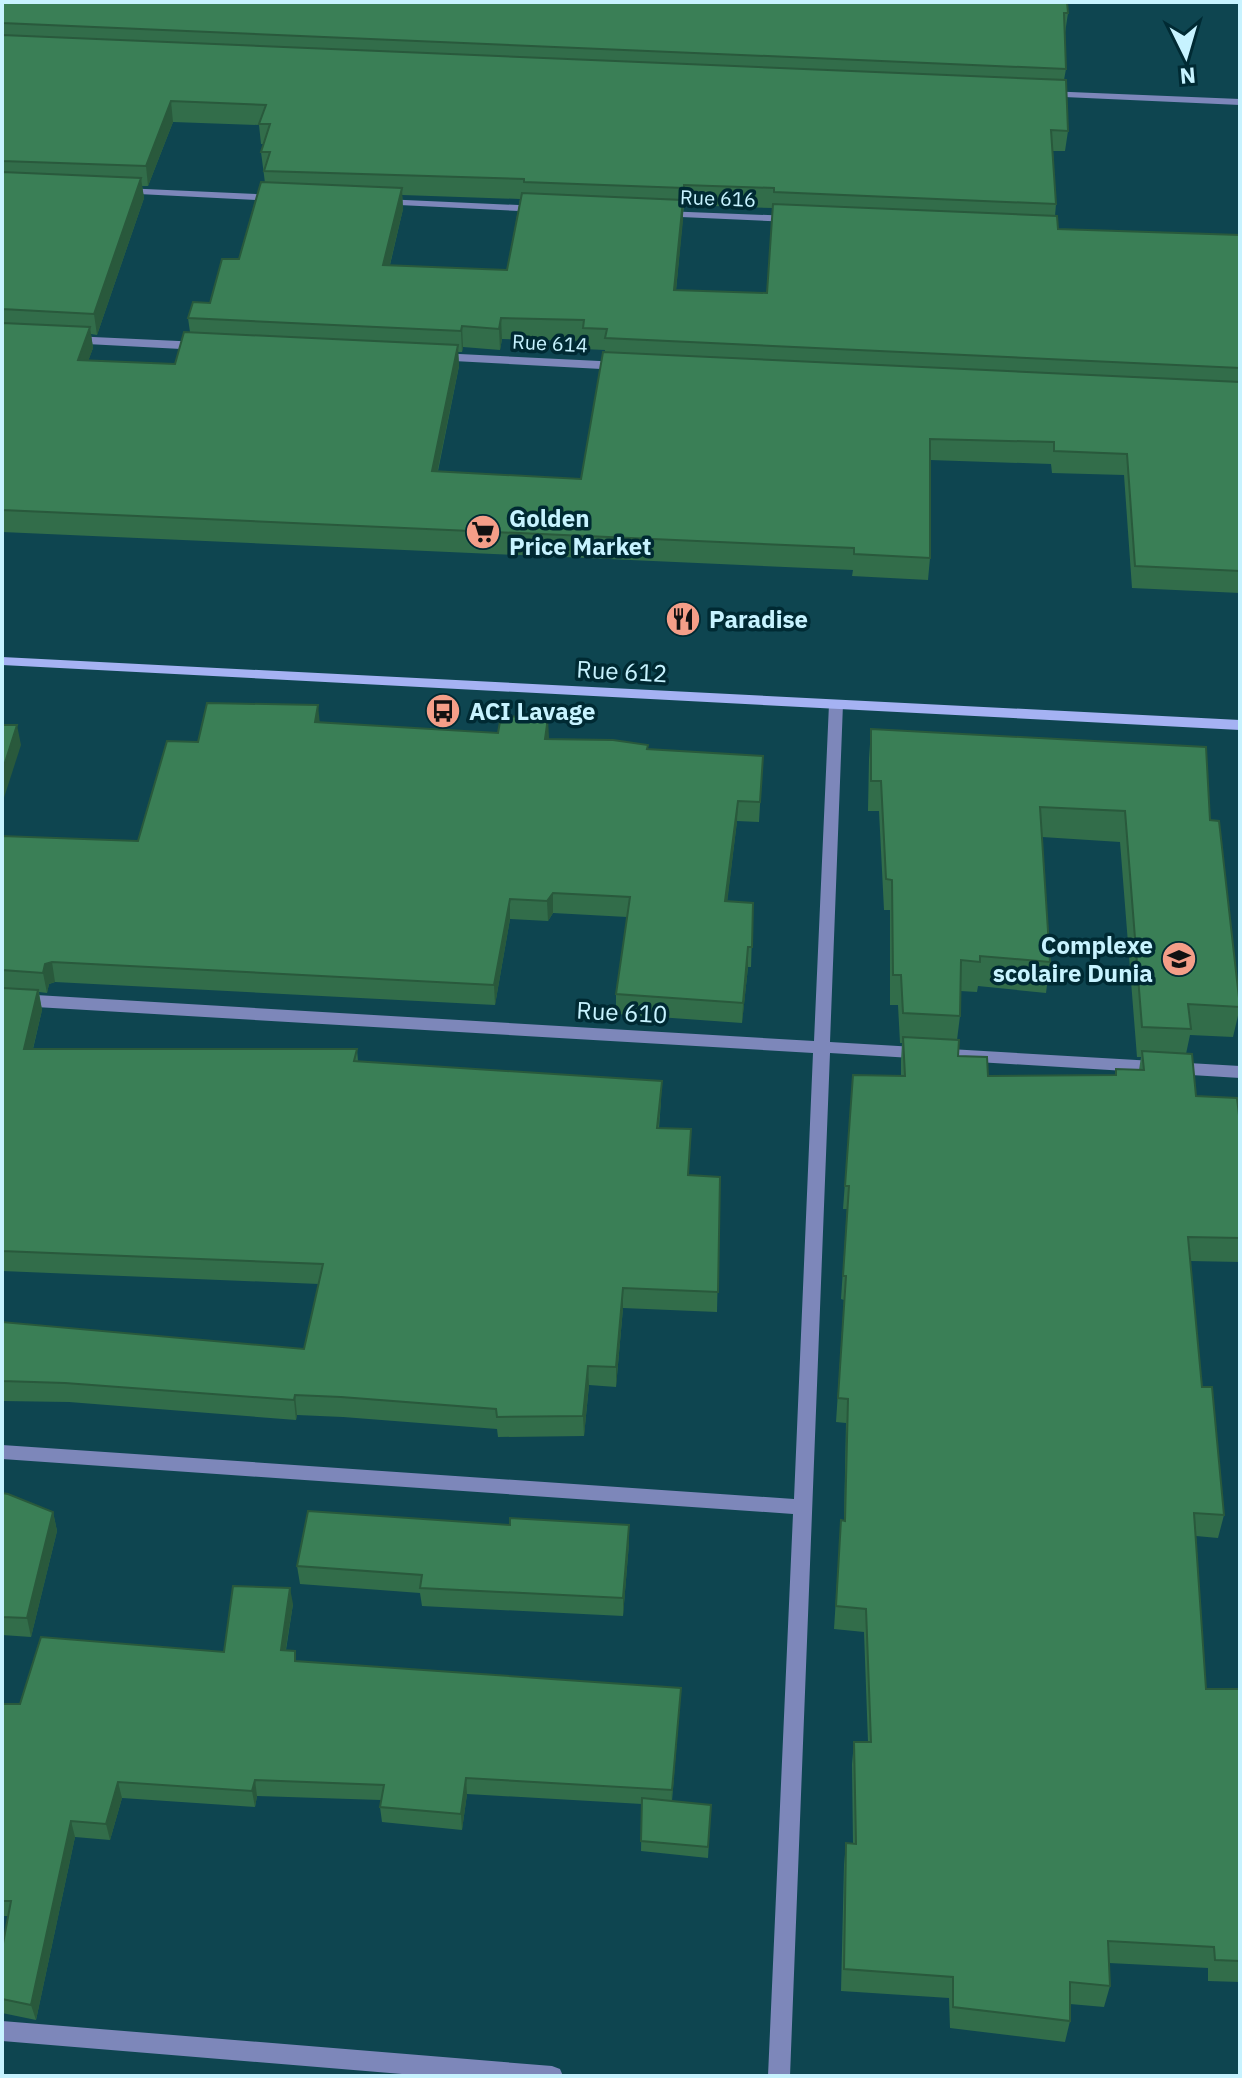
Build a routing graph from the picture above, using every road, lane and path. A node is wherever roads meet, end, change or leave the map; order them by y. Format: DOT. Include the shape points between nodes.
graph roads {
  1 [pos="1034,93"];
  2 [pos="1240,102"];
  3 [pos="113,191"];
  4 [pos="288,198"];
  5 [pos="367,201"];
  6 [pos="558,209"];
  7 [pos="653,213"];
  8 [pos="811,220"];
  9 [pos="65,340"];
  10 [pos="208,346"];
  11 [pos="431,357"];
  12 [pos="637,367"];
  13 [pos="2,661"];
  14 [pos="836,704"];
  15 [pos="1240,725"];
  16 [pos="2,999"];
  17 [pos="821,1048"];
  18 [pos="1240,1072"];
  19 [pos="2,1452"];
  20 [pos="801,1507"];
  21 [pos="2,2031"];
  22 [pos="552,2076"];
  23 [pos="779,2076"];
  1 -- 2 [label="street"];
  3 -- 4 [label="street"];
  5 -- 6 [label="street"];
  7 -- 8 [label="street, Rue 616"];
  9 -- 10 [label="street"];
  11 -- 12 [label="street, Rue 614"];
  13 -- 14 [label="street, Rue 612"];
  14 -- 15 [label="street, Rue 612"];
  14 -- 17 [label="street"];
  16 -- 17 [label="street, Rue 610"];
  17 -- 18 [label="street, Rue 610"];
  17 -- 20 [label="street"];
  19 -- 20 [label="street"];
  20 -- 23 [label="street"];
  21 -- 22 [label="street"];
}
